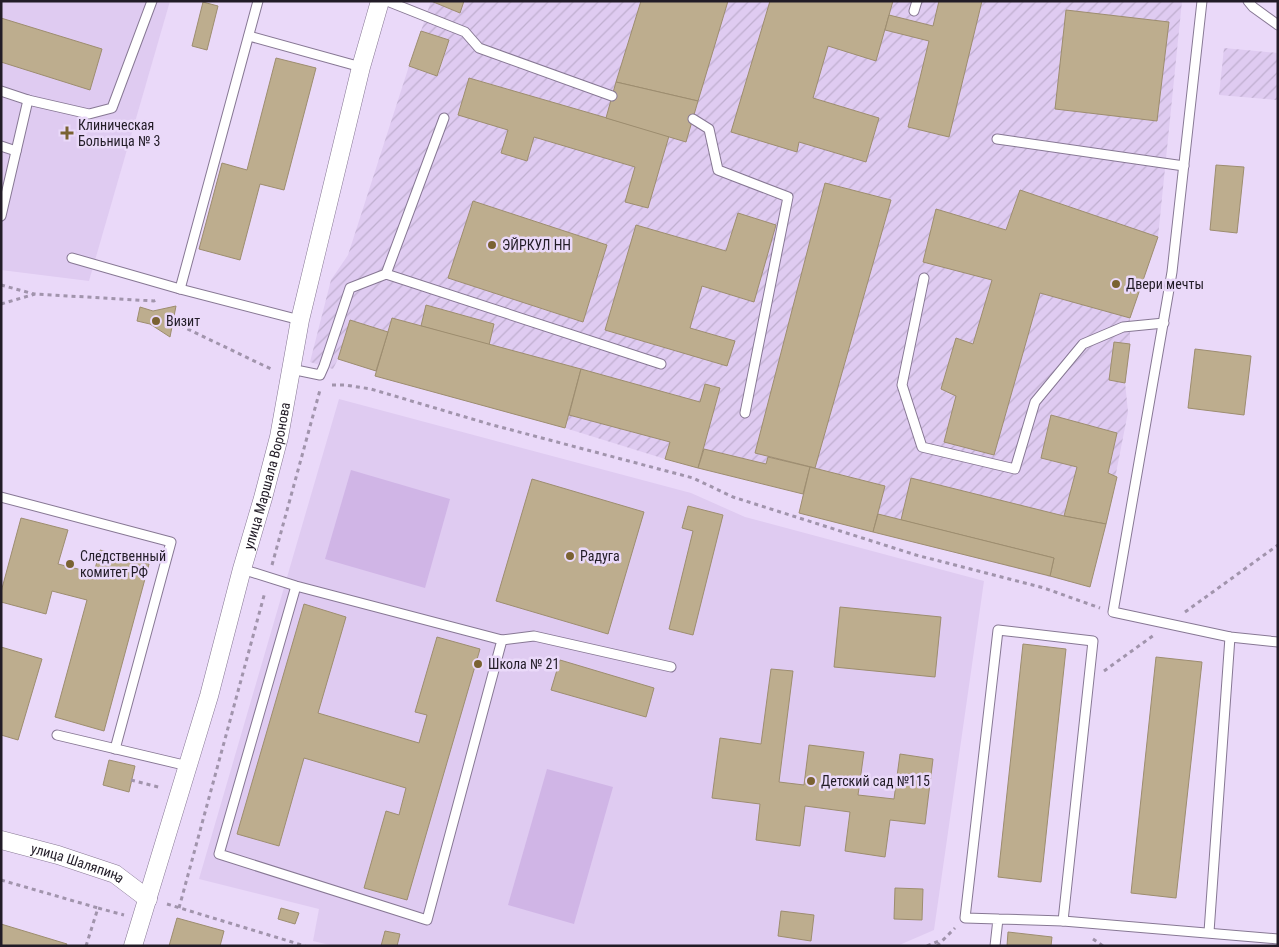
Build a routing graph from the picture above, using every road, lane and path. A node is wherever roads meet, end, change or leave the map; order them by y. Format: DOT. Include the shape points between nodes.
graph roads {
  1 [pos="152,1"];
  2 [pos="258,1"];
  3 [pos="380,1"];
  4 [pos="387,1"];
  5 [pos="1202,1"];
  6 [pos="1248,1"];
  7 [pos="1278,25"];
  8 [pos="249,36"];
  9 [pos="361,67"];
  10 [pos="1,91"];
  11 [pos="612,96"];
  12 [pos="28,100"];
  13 [pos="444,118"];
  14 [pos="693,119"];
  15 [pos="997,139"];
  16 [pos="1,146"];
  17 [pos="16,151"];
  18 [pos="1184,166"];
  19 [pos="1,216"];
  20 [pos="72,258"];
  21 [pos="386,274"];
  22 [pos="924,278"];
  23 [pos="1,285"];
  24 [pos="180,289"];
  25 [pos="35,294"];
  26 [pos="1,304"];
  27 [pos="300,320"];
  28 [pos="173,322"];
  29 [pos="1164,323"];
  30 [pos="661,364"];
  31 [pos="290,374"];
  32 [pos="322,385"];
  33 [pos="329,385"];
  34 [pos="744,413"];
  35 [pos="1,497"];
  36 [pos="242,569"];
  37 [pos="269,577"];
  38 [pos="296,586"];
  39 [pos="1113,612"];
  40 [pos="1230,637"];
  41 [pos="502,640"];
  42 [pos="1278,642"];
  43 [pos="671,667"];
  44 [pos="57,735"];
  45 [pos="115,749"];
  46 [pos="188,766"];
  47 [pos="131,780"];
  48 [pos="167,790"];
  49 [pos="1,840"];
  50 [pos="1,880"];
  51 [pos="148,899"];
  52 [pos="98,908"];
  53 [pos="178,908"];
  54 [pos="127,916"];
  55 [pos="965,918"];
  56 [pos="998,919"];
  57 [pos="1063,921"];
  58 [pos="1209,932"];
  59 [pos="944,939"];
  60 [pos="1278,939"];
  61 [pos="86,946"];
  62 [pos="133,946"];
  63 [pos="305,946"];
  64 [pos="927,946"];
  65 [pos="936,946"];
  66 [pos="995,946"];
  1 -- 12 [label="lane" via="112,108 89,114"];
  2 -- 8 [label="lane"];
  3 -- 9 [label="street, улица Маршала Воронова"];
  4 -- 11 [label="lane" via="466,32 479,48"];
  5 -- 18 [label="lane"];
  6 -- 7 [label="lane"];
  8 -- 9 [label="lane"];
  8 -- 24 [label="lane"];
  9 -- 27 [label="street, улица Маршала Воронова"];
  10 -- 12 [label="lane"];
  12 -- 17 [label="lane"];
  13 -- 21 [label="lane"];
  14 -- 34 [label="lane" via="710,129 718,170 788,197"];
  15 -- 18 [label="lane"];
  16 -- 17 [label="lane"];
  17 -- 19 [label="lane"];
  18 -- 29 [label="lane"];
  20 -- 24 [label="lane"];
  21 -- 30 [label="lane"];
  21 -- 31 [label="lane" via="350,288 320,374"];
  22 -- 29 [label="lane" via="902,385 922,447 1015,469 1035,402 1083,344 1123,327"];
  23 -- 25 [label="path"];
  24 -- 25 [label="path" via="154,301"];
  24 -- 27 [label="lane"];
  25 -- 26 [label="path"];
  27 -- 31 [label="street, улица Маршала Воронова"];
  28 -- 31 [label="path"];
  29 -- 39 [label="lane"];
  31 -- 36 [label="street, улица Маршала Воронова" via="278,438"];
  32 -- 37 [label="path"];
  33 -- 39 [label="path" via="372,390 693,478 733,497 916,554 1044,588"];
  35 -- 45 [label="lane" via="170,542"];
  36 -- 37 [label="lane"];
  36 -- 46 [label="street, улица Маршала Воронова"];
  37 -- 38 [label="lane"];
  37 -- 53 [label="path"];
  38 -- 41 [label="lane"];
  38 -- 41 [label="lane" via="219,854 427,920"];
  39 -- 40 [label="lane"];
  40 -- 42 [label="lane"];
  40 -- 58 [label="lane"];
  41 -- 43 [label="lane" via="534,636"];
  44 -- 45 [label="lane"];
  45 -- 46 [label="lane"];
  46 -- 51 [label="street, улица Маршала Воронова"];
  47 -- 48 [label="path"];
  49 -- 51 [label="street, улица Шаляпина" via="115,874"];
  50 -- 52 [label="path"];
  51 -- 53 [label="path"];
  51 -- 62 [label="street, улица Маршала Воронова"];
  52 -- 54 [label="path"];
  52 -- 61 [label="path"];
  53 -- 63 [label="path"];
  55 -- 56 [label="lane"];
  55 -- 57 [label="lane" via="998,630 1093,641"];
  55 -- 59 [label="path"];
  56 -- 57 [label="lane"];
  56 -- 66 [label="lane"];
  57 -- 58 [label="lane"];
  58 -- 60 [label="lane"];
  59 -- 64 [label="path"];
  59 -- 65 [label="path"];
}
